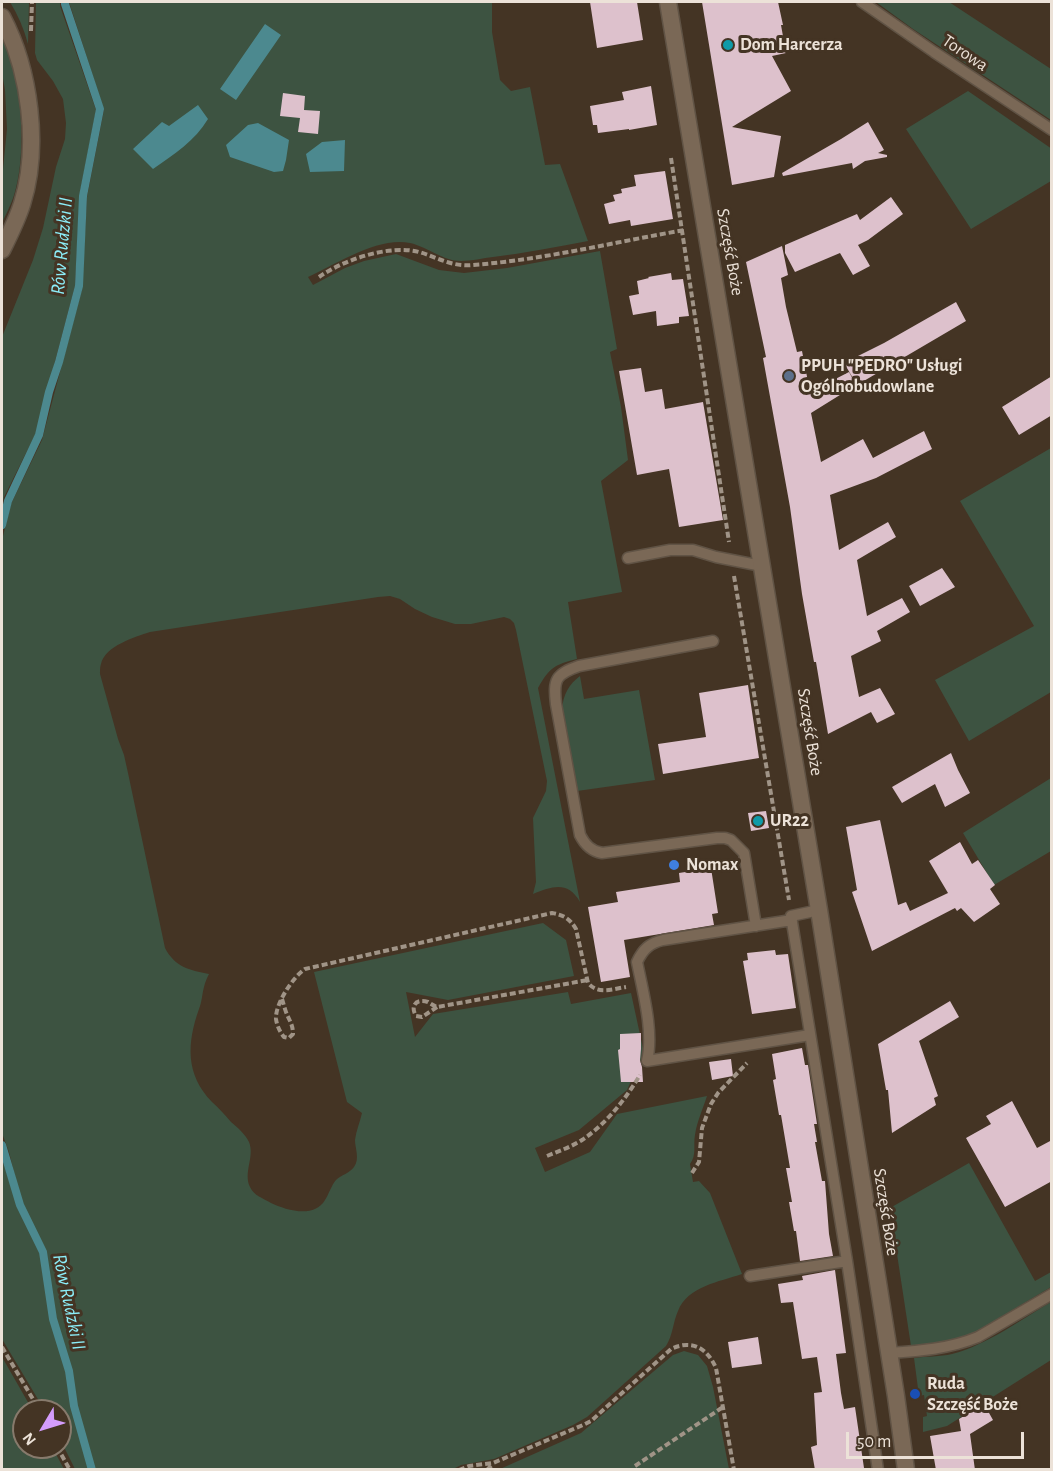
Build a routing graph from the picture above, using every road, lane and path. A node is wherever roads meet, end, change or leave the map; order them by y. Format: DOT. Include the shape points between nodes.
graph roads {
  1 [pos="668,2"];
  2 [pos="862,2"];
  3 [pos="2,17"];
  4 [pos="1052,130"];
  5 [pos="670,151"];
  6 [pos="706,227"];
  7 [pos="682,231"];
  8 [pos="2,250"];
  9 [pos="319,277"];
  10 [pos="628,558"];
  11 [pos="732,560"];
  12 [pos="762,566"];
  13 [pos="713,641"];
  14 [pos="819,910"];
  15 [pos="792,918"];
  16 [pos="756,926"];
  17 [pos="588,980"];
  18 [pos="641,984"];
  19 [pos="282,999"];
  20 [pos="437,1007"];
  21 [pos="810,1035"];
  22 [pos="765,1042"];
  23 [pos="647,1061"];
  24 [pos="548,1156"];
  25 [pos="692,1173"];
  26 [pos="847,1261"];
  27 [pos="750,1276"];
  28 [pos="1052,1294"];
  29 [pos="2,1347"];
  30 [pos="889,1353"];
  31 [pos="33,1399"];
  32 [pos="723,1407"];
  33 [pos="493,1463"];
  34 [pos="635,1466"];
  35 [pos="459,1470"];
  36 [pos="487,1470"];
  37 [pos="734,1470"];
  38 [pos="878,1470"];
  39 [pos="906,1470"];
  1 -- 6 [label="street, Szczęść Boże"];
  2 -- 4 [label="lane, Torowa"];
  3 -- 8 [label="street" via="18,57 28,102 30,150 22,206"];
  5 -- 7 [label="path"];
  6 -- 7 [label="path"];
  6 -- 12 [label="street, Szczęść Boże"];
  7 -- 9 [label="path" via="468,266 395,249 362,257"];
  7 -- 11 [label="path"];
  10 -- 11 [label="lane" via="693,550"];
  11 -- 12 [label="lane"];
  11 -- 15 [label="path"];
  12 -- 14 [label="street, Szczęść Boże"];
  13 -- 16 [label="lane" via="579,666 560,675 554,692 584,843 602,853 717,838 731,840 744,853"];
  14 -- 15 [label="lane"];
  14 -- 30 [label="street, Szczęść Boże"];
  15 -- 16 [label="lane"];
  15 -- 21 [label="lane"];
  16 -- 18 [label="lane" via="655,942 646,947 638,962"];
  17 -- 18 [label="path" via="598,991"];
  17 -- 19 [label="path" via="576,929 566,916 552,913 305,969 294,978"];
  17 -- 20 [label="path"];
  18 -- 23 [label="lane" via="649,1038"];
  19 -- 19 [label="path" via="276,1021 284,1037 289,1038 293,1034 292,1022"];
  20 -- 20 [label="path" via="422,1001 414,1005 413,1011 422,1017"];
  21 -- 22 [label="lane"];
  21 -- 26 [label="lane"];
  22 -- 23 [label="lane"];
  22 -- 25 [label="path" via="711,1104 702,1128 699,1162"];
  23 -- 24 [label="path" via="632,1089 605,1120 585,1138"];
  26 -- 27 [label="lane"];
  26 -- 38 [label="lane"];
  28 -- 30 [label="lane" via="965,1342"];
  29 -- 31 [label="path"];
  30 -- 39 [label="street, Szczęść Boże"];
  32 -- 33 [label="path" via="713,1360 695,1345 682,1345 666,1353 591,1421"];
  32 -- 34 [label="path"];
  32 -- 37 [label="path"];
  33 -- 35 [label="path"];
  33 -- 36 [label="path"];
}
